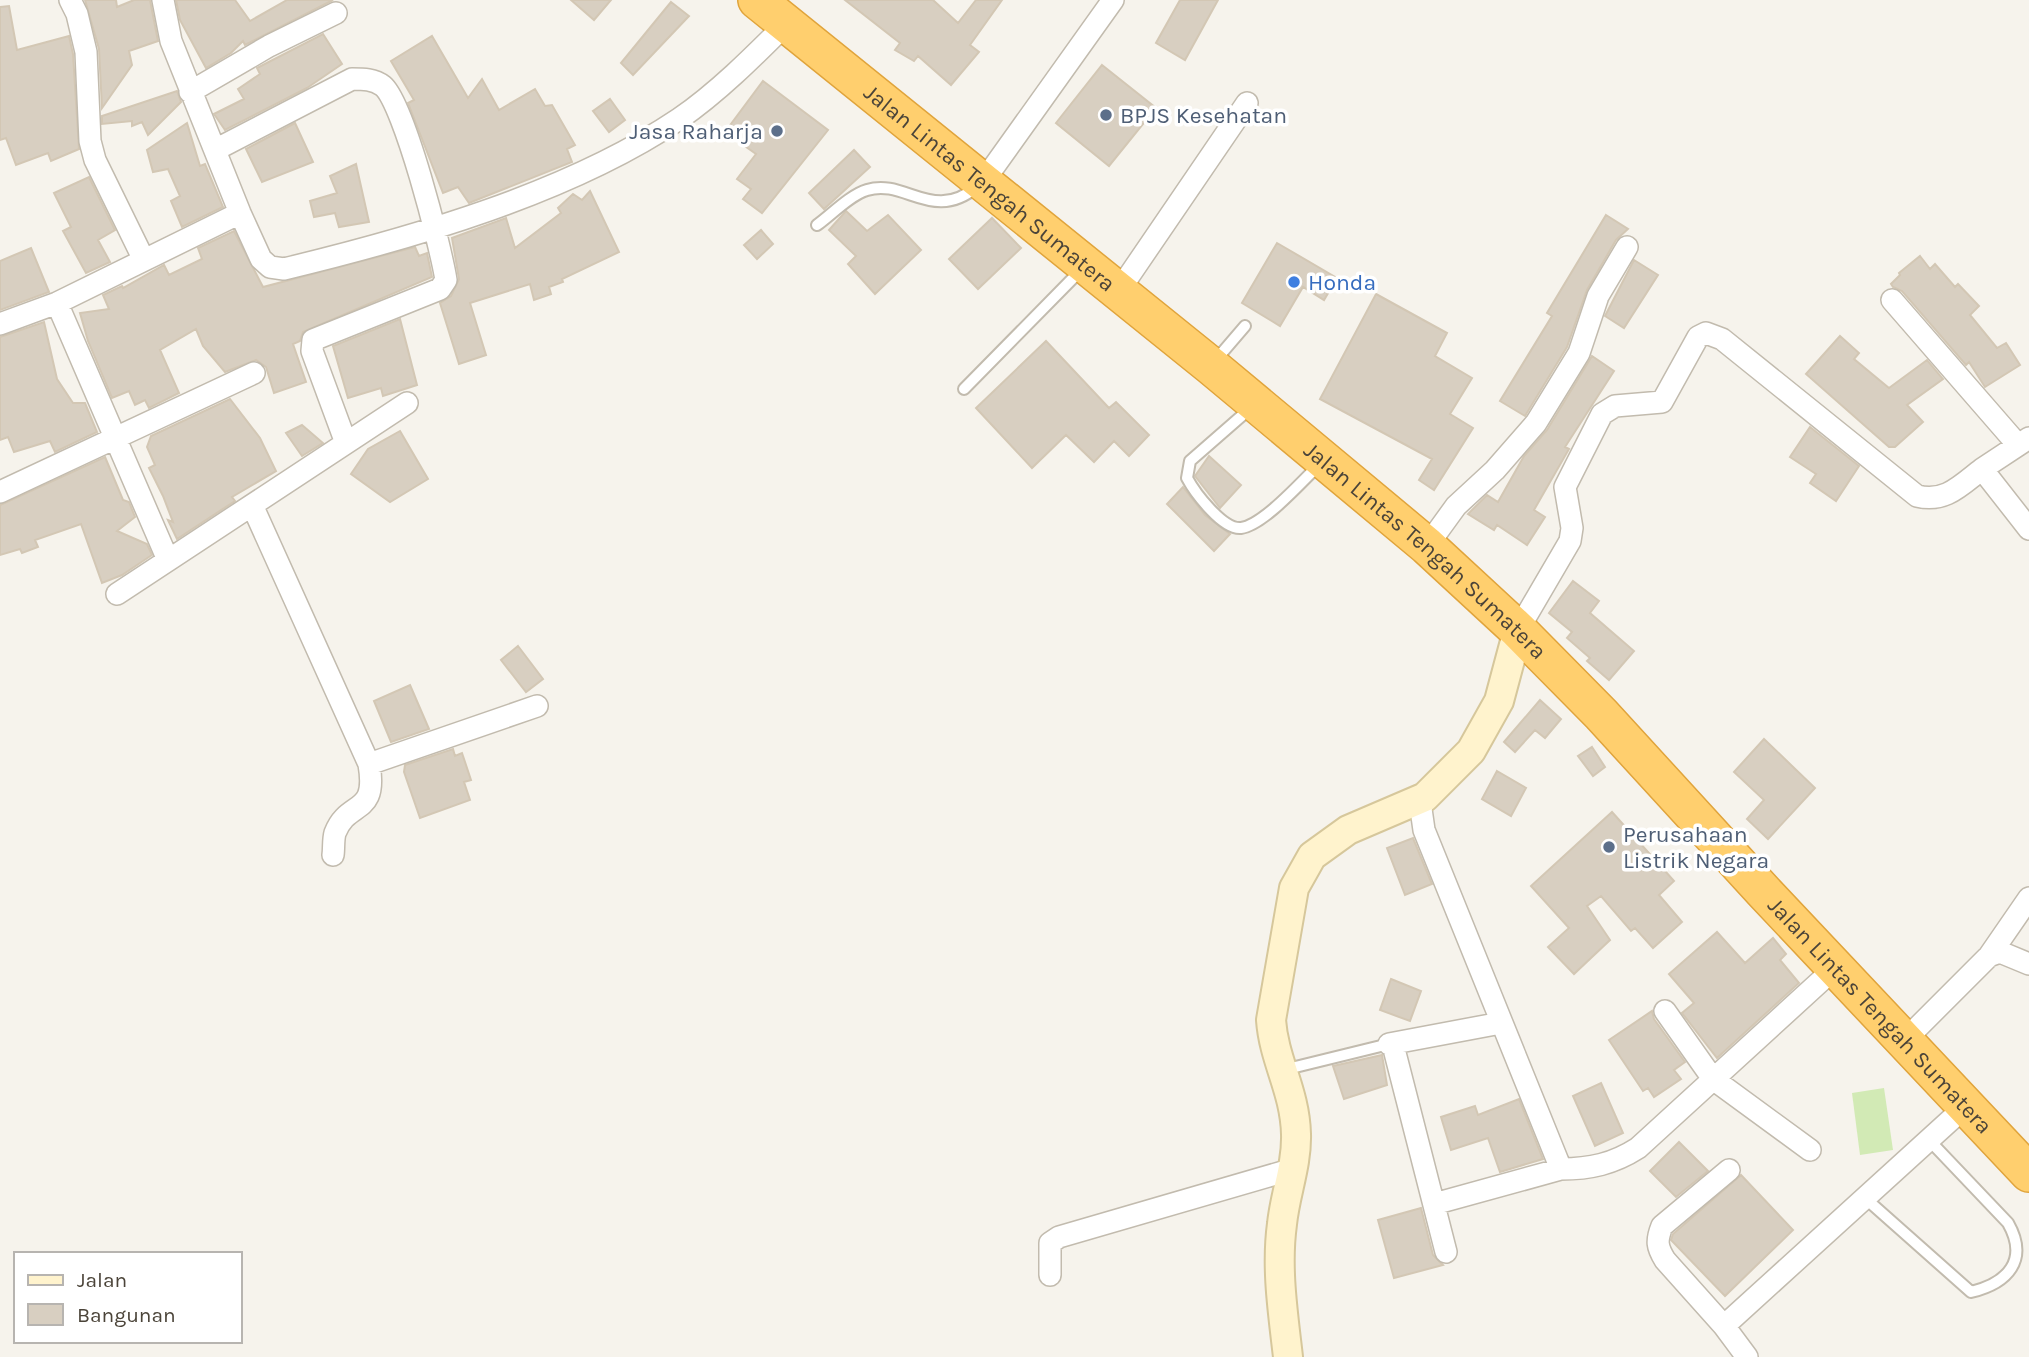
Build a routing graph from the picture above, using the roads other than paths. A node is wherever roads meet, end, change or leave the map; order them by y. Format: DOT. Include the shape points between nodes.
graph roads {
  1 [pos="71,0"];
  2 [pos="163,0"];
  3 [pos="757,0"];
  4 [pos="1113,0"];
  5 [pos="336,13"];
  6 [pos="786,24"];
  7 [pos="190,92"];
  8 [pos="1247,103"];
  9 [pos="215,150"];
  10 [pos="983,182"];
  11 [pos="240,213"];
  12 [pos="435,225"];
  13 [pos="817,225"];
  14 [pos="1627,247"];
  15 [pos="144,260"];
  16 [pos="1086,265"];
  17 [pos="1118,292"];
  18 [pos="1892,300"];
  19 [pos="57,303"];
  20 [pos="0,324"];
  21 [pos="1245,326"];
  22 [pos="1211,366"];
  23 [pos="254,373"];
  24 [pos="964,389"];
  25 [pos="407,403"];
  26 [pos="1255,404"];
  27 [pos="115,439"];
  28 [pos="2023,441"];
  29 [pos="346,443"];
  30 [pos="1323,461"];
  31 [pos="1982,469"];
  32 [pos="0,492"];
  33 [pos="252,505"];
  34 [pos="2029,528"];
  35 [pos="1427,546"];
  36 [pos="169,560"];
  37 [pos="117,594"];
  38 [pos="1518,630"];
  39 [pos="537,706"];
  40 [pos="369,764"];
  41 [pos="1425,797"];
  42 [pos="333,855"];
  43 [pos="2029,898"];
  44 [pos="1989,956"];
  45 [pos="2029,964"];
  46 [pos="1835,968"];
  47 [pos="1665,1011"];
  48 [pos="1501,1023"];
  49 [pos="1904,1041"];
  50 [pos="1391,1045"];
  51 [pos="1283,1070"];
  52 [pos="1713,1079"];
  53 [pos="1966,1106"];
  54 [pos="1929,1140"];
  55 [pos="1810,1150"];
  56 [pos="1293,1168"];
  57 [pos="1560,1169"];
  58 [pos="1729,1170"];
  59 [pos="2029,1173"];
  60 [pos="1865,1198"];
  61 [pos="1434,1204"];
  62 [pos="1446,1252"];
  63 [pos="1049,1275"];
  64 [pos="1724,1325"];
  65 [pos="1738,1354"];
  66 [pos="1288,1357"];
  1 -- 15 [label="street" via="86,52 95,160"];
  2 -- 7 [label="street" via="171,41"];
  3 -- 6 [label="highway, Jalan Lintas Tengah Sumatera"];
  4 -- 10 [label="street"];
  5 -- 7 [label="street"];
  6 -- 10 [label="highway, Jalan Lintas Tengah Sumatera"];
  6 -- 12 [label="street" via="681,118 631,148 499,206"];
  7 -- 9 [label="street"];
  8 -- 17 [label="street"];
  9 -- 11 [label="street"];
  9 -- 12 [label="street" via="335,85 369,79 384,87 396,105"];
  10 -- 13 [label="lane" via="967,195 930,202 881,189 866,190"];
  10 -- 16 [label="highway, Jalan Lintas Tengah Sumatera"];
  11 -- 12 [label="street" via="261,258 270,267 284,269"];
  11 -- 15 [label="street"];
  12 -- 29 [label="street" via="444,286 313,340 312,351"];
  14 -- 35 [label="street" via="1598,296 1579,353 1536,423 1455,506"];
  15 -- 19 [label="street"];
  16 -- 17 [label="highway, Jalan Lintas Tengah Sumatera"];
  16 -- 24 [label="lane"];
  17 -- 22 [label="highway, Jalan Lintas Tengah Sumatera"];
  18 -- 28 [label="street"];
  19 -- 20 [label="street"];
  19 -- 27 [label="street"];
  21 -- 22 [label="lane"];
  22 -- 26 [label="highway, Jalan Lintas Tengah Sumatera"];
  23 -- 27 [label="street"];
  25 -- 29 [label="street"];
  26 -- 30 [label="highway, Jalan Lintas Tengah Sumatera"];
  26 -- 30 [label="lane" via="1190,461 1186,478 1197,496 1230,526 1241,528 1257,521"];
  27 -- 32 [label="street"];
  27 -- 36 [label="street"];
  28 -- 31 [label="street"];
  29 -- 33 [label="street"];
  30 -- 35 [label="highway, Jalan Lintas Tengah Sumatera"];
  31 -- 34 [label="street"];
  31 -- 38 [label="street" via="1947,497 1917,496 1722,339 1713,333 1702,334 1662,402 1611,407 1602,414 1565,487 1570,541"];
  33 -- 36 [label="street"];
  33 -- 40 [label="street"];
  35 -- 38 [label="highway, Jalan Lintas Tengah Sumatera"];
  36 -- 37 [label="street"];
  38 -- 41 [label="street" via="1499,701 1471,751"];
  38 -- 46 [label="highway, Jalan Lintas Tengah Sumatera"];
  39 -- 40 [label="street"];
  40 -- 42 [label="street" via="369,799 335,832"];
  41 -- 48 [label="street" via="1421,809 1424,830"];
  41 -- 51 [label="street" via="1348,830 1312,856 1294,888 1271,1020"];
  43 -- 44 [label="street"];
  44 -- 45 [label="street" via="2000,952"];
  44 -- 49 [label="street"];
  46 -- 49 [label="highway, Jalan Lintas Tengah Sumatera"];
  46 -- 52 [label="street"];
  47 -- 52 [label="street"];
  48 -- 50 [label="street"];
  48 -- 57 [label="street"];
  49 -- 53 [label="highway, Jalan Lintas Tengah Sumatera"];
  50 -- 51 [label="lane"];
  50 -- 61 [label="street"];
  51 -- 56 [label="street" via="1295,1110"];
  52 -- 55 [label="street"];
  52 -- 57 [label="street" via="1638,1148 1616,1162"];
  53 -- 54 [label="street"];
  53 -- 59 [label="highway, Jalan Lintas Tengah Sumatera"];
  54 -- 60 [label="street"];
  54 -- 60 [label="lane" via="2018,1238 2019,1255 2006,1276 1971,1293"];
  56 -- 63 [label="street" via="1059,1237 1050,1243"];
  56 -- 66 [label="street" via="1279,1262"];
  57 -- 61 [label="street"];
  58 -- 64 [label="street" via="1662,1226 1657,1238 1665,1260"];
  60 -- 64 [label="street"];
  61 -- 62 [label="street"];
  64 -- 65 [label="street"];
}
